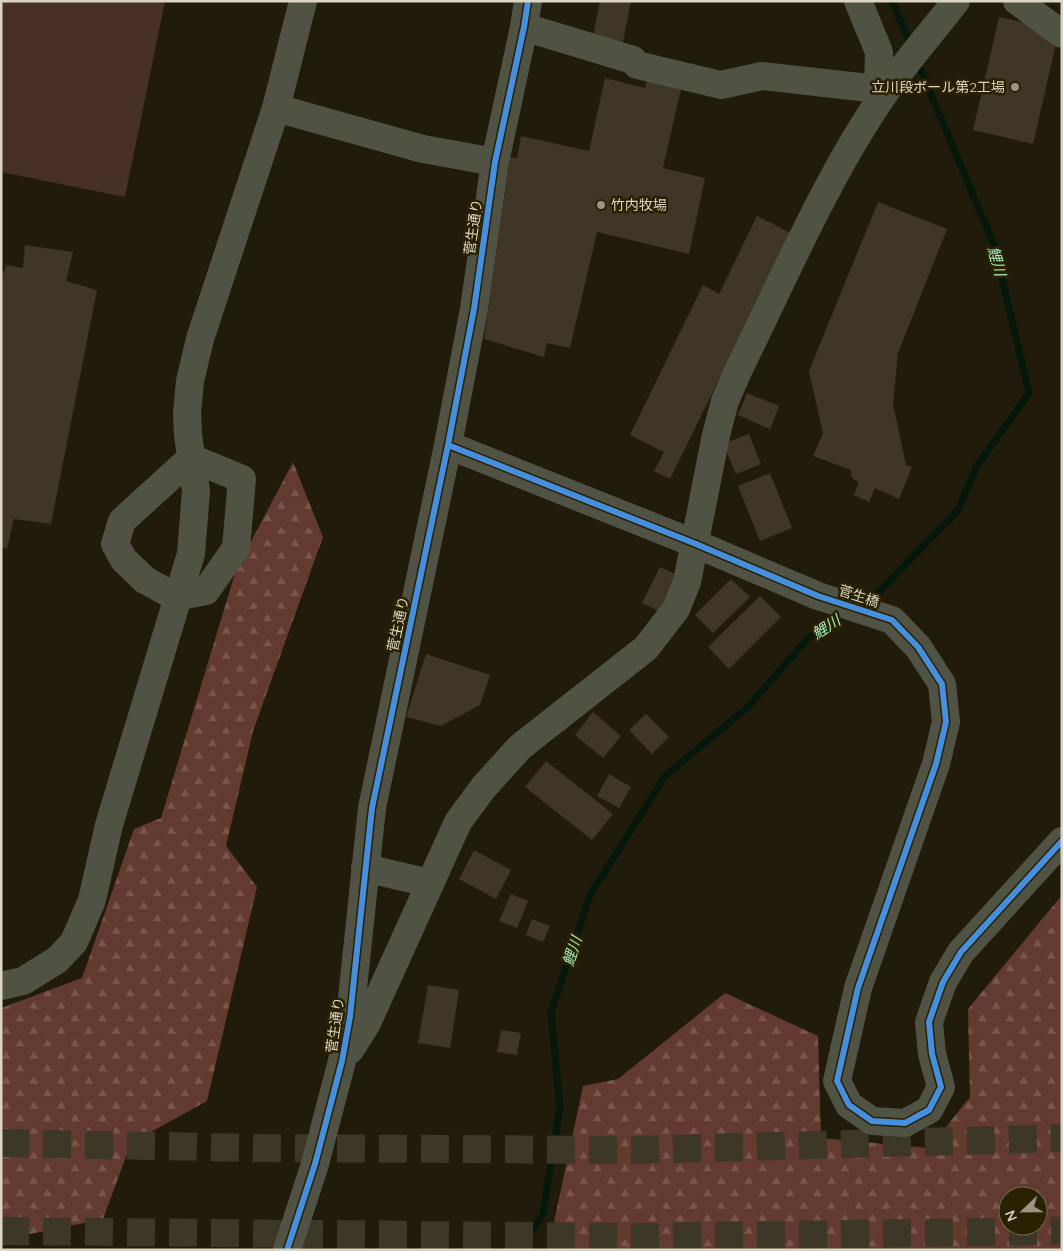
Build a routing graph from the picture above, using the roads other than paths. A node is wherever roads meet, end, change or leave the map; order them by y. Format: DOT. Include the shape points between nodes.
graph roads {
  1 [pos="302,1"];
  2 [pos="858,1"];
  3 [pos="956,1"];
  4 [pos="1017,1"];
  5 [pos="526,14"];
  6 [pos="1062,34"];
  7 [pos="886,87"];
  8 [pos="276,108"];
  9 [pos="495,162"];
  10 [pos="448,445"];
  11 [pos="191,458"];
  12 [pos="696,544"];
  13 [pos="176,597"];
  14 [pos="1062,841"];
  15 [pos="365,868"];
  16 [pos="429,883"];
  17 [pos="1,986"];
  18 [pos="342,1061"];
  19 [pos="287,1250"];
  1 -- 8 [label="street"];
  2 -- 7 [label="street" via="879,52"];
  3 -- 7 [label="street"];
  4 -- 6 [label="street"];
  5 -- 7 [label="street" via="638,65 721,85 762,76"];
  5 -- 9 [label="street, 菅生通り"];
  7 -- 12 [label="street" via="830,185 725,401"];
  8 -- 9 [label="street" via="423,149"];
  8 -- 11 [label="street" via="200,339 190,381 187,413"];
  9 -- 10 [label="street, 菅生通り" via="474,309"];
  10 -- 12 [label="street, 菅生橋"];
  10 -- 15 [label="street, 菅生通り" via="372,808"];
  11 -- 13 [label="street" via="196,515 191,554"];
  11 -- 13 [label="street" via="122,521 115,544 124,560 144,580"];
  11 -- 13 [label="street" via="242,479 236,548 206,591"];
  12 -- 14 [label="street, 菅生橋" via="818,596 892,620 918,647 942,684 946,722 936,764 858,988 837,1081 849,1105 872,1121 905,1124 929,1110 941,1087 932,1054 929,1022 943,982 961,952"];
  12 -- 16 [label="street" via="687,582 676,608 646,648 520,747 458,822"];
  13 -- 17 [label="street" via="109,825 84,923 74,942 57,960 23,981"];
  15 -- 16 [label="street"];
  15 -- 18 [label="street, 菅生通り" via="350,1017"];
  16 -- 18 [label="street" via="367,1023"];
  18 -- 19 [label="street, 菅生通り" via="315,1164"];
}
